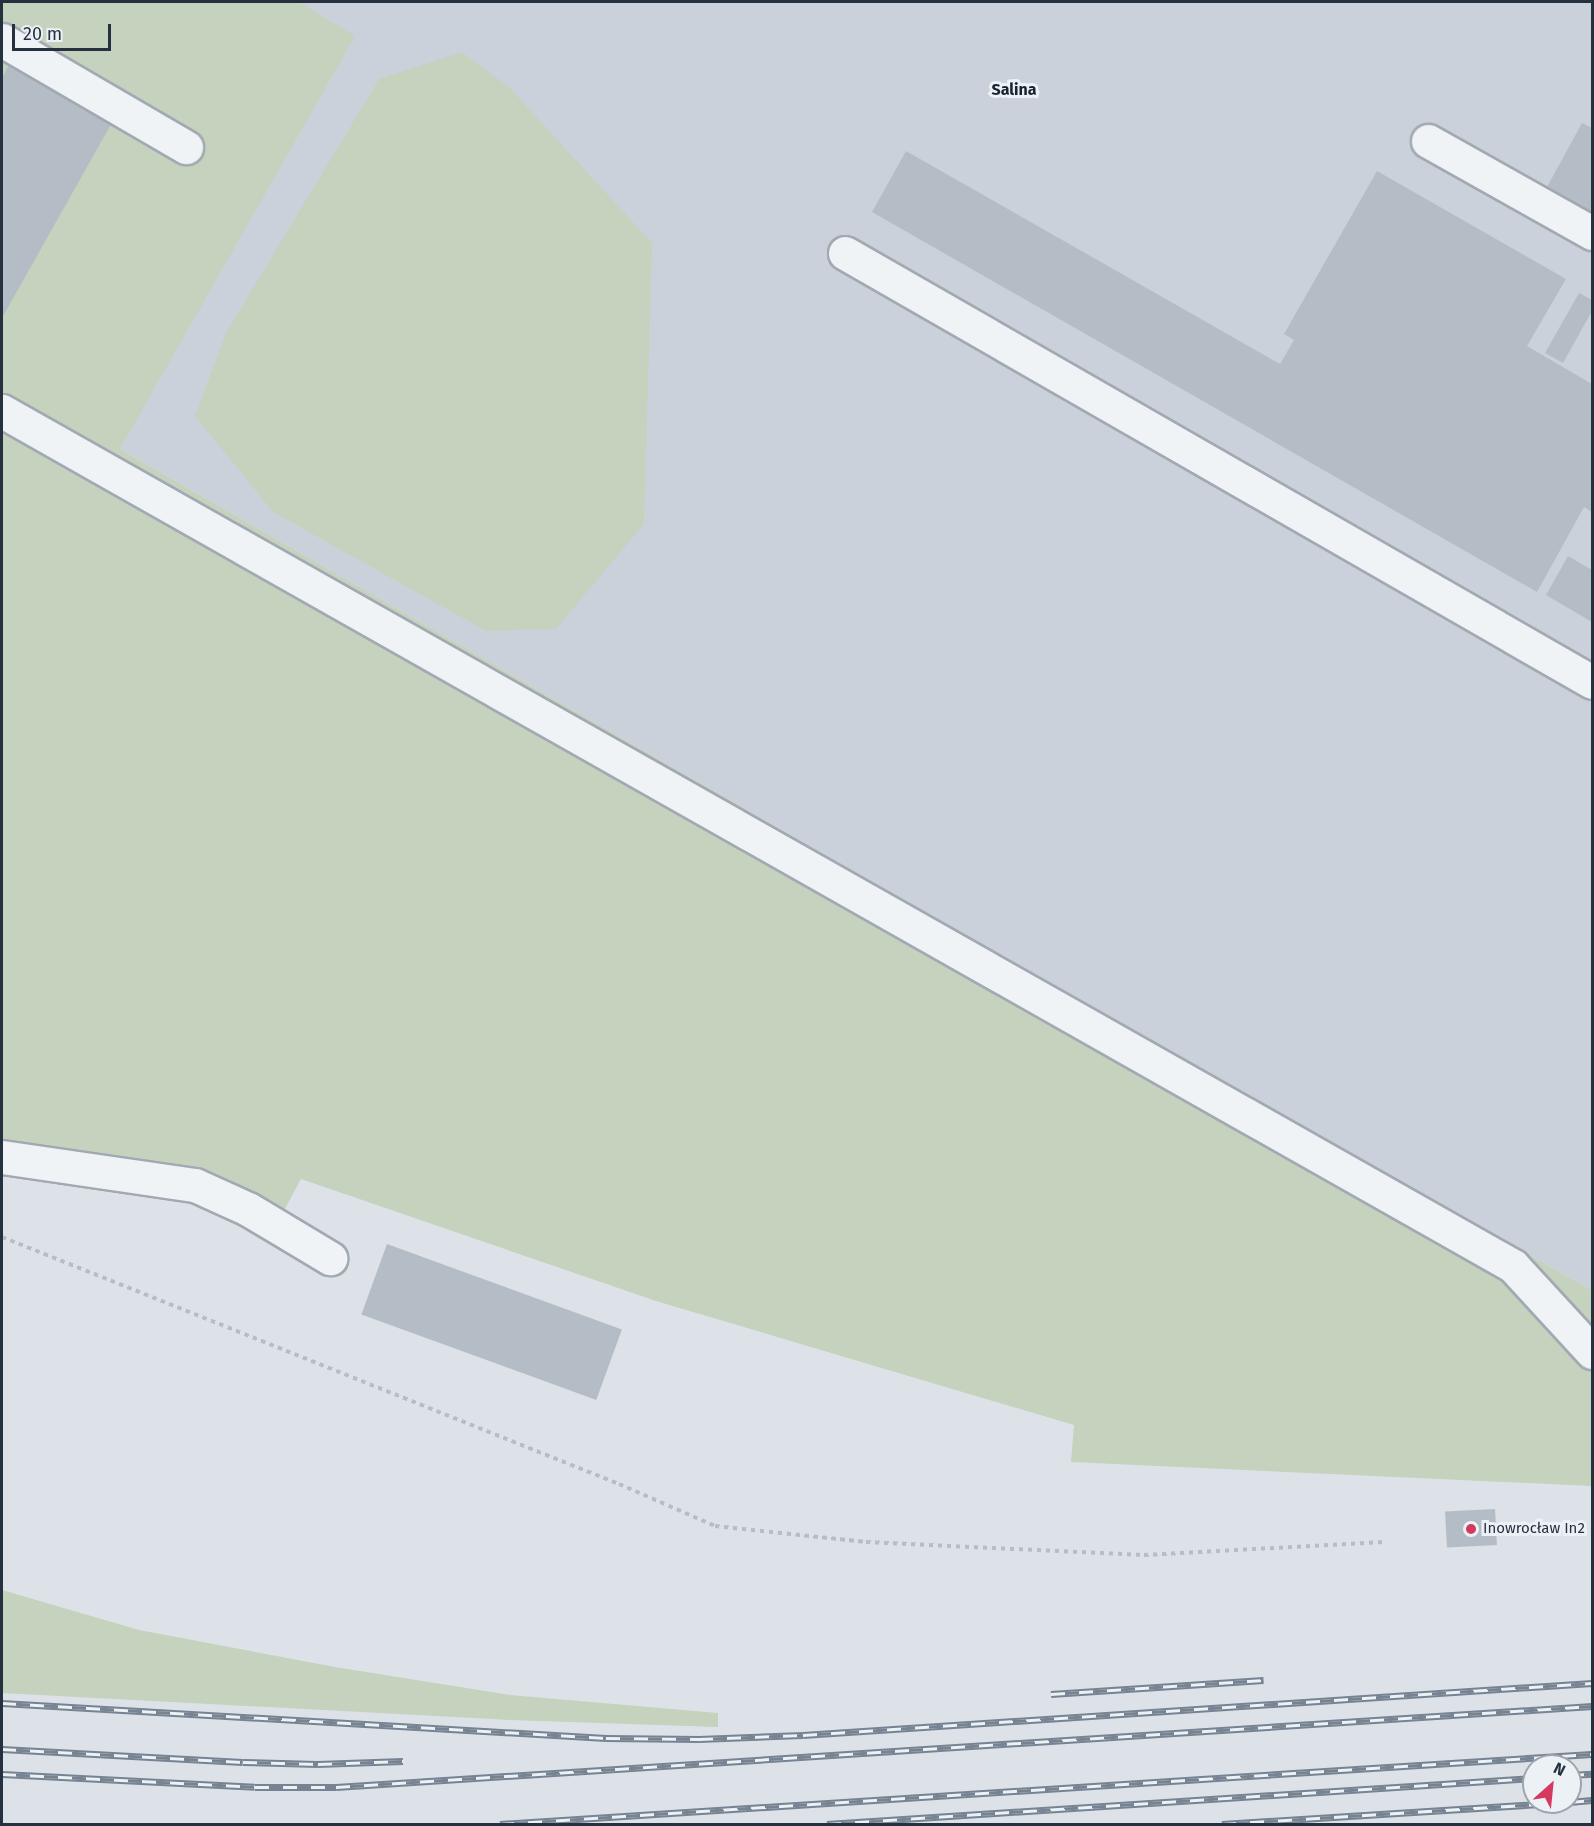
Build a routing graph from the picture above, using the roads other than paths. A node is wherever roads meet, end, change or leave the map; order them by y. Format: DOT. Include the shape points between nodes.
graph roads {
  1 [pos="2,40"];
  2 [pos="1428,141"];
  3 [pos="186,147"];
  4 [pos="1593,233"];
  5 [pos="845,253"];
  6 [pos="2,411"];
  7 [pos="1593,682"];
  8 [pos="2,1157"];
  9 [pos="330,1258"];
  10 [pos="1593,1352"];
  1 -- 3 [label="street"];
  2 -- 4 [label="street"];
  5 -- 7 [label="street"];
  6 -- 10 [label="street" via="1513,1266"];
  8 -- 9 [label="street" via="195,1185 248,1209"];
}
